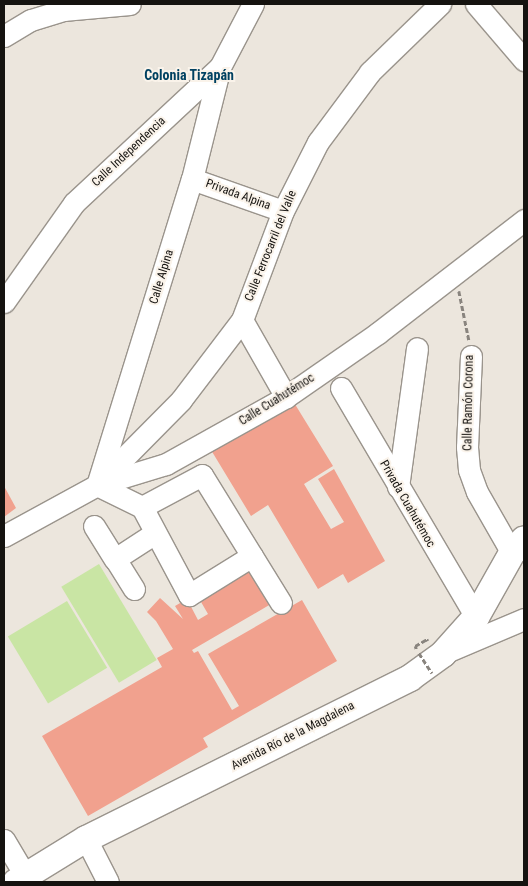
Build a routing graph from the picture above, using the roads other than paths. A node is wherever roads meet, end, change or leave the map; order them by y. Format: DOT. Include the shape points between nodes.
graph roads {
  1 [pos="130,4"];
  2 [pos="253,4"];
  3 [pos="440,4"];
  4 [pos="476,4"];
  5 [pos="4,36"];
  6 [pos="524,60"];
  7 [pos="220,67"];
  8 [pos="192,179"];
  9 [pos="283,211"];
  10 [pos="524,220"];
  11 [pos="4,302"];
  12 [pos="242,320"];
  13 [pos="417,348"];
  14 [pos="471,356"];
  15 [pos="341,388"];
  16 [pos="286,397"];
  17 [pos="97,485"];
  18 [pos="398,487"];
  19 [pos="142,507"];
  20 [pos="94,526"];
  21 [pos="155,533"];
  22 [pos="4,536"];
  23 [pos="518,546"];
  24 [pos="252,556"];
  25 [pos="115,559"];
  26 [pos="134,589"];
  27 [pos="281,603"];
  28 [pos="476,618"];
  29 [pos="524,619"];
  30 [pos="430,655"];
  31 [pos="86,839"];
  32 [pos="4,840"];
  33 [pos="24,880"];
  34 [pos="108,882"];
  1 -- 5 [label="street" via="62,10 32,20"];
  2 -- 7 [label="street, Calle Independencia"];
  3 -- 9 [label="street, Calle Ferrocarril del Valle" via="393,48 352,95 303,167"];
  4 -- 6 [label="street"];
  7 -- 8 [label="street, Calle Alpina"];
  7 -- 11 [label="street, Calle Independencia" via="74,203"];
  8 -- 9 [label="street, Privada Alpina"];
  8 -- 17 [label="street, Calle Alpina"];
  9 -- 12 [label="street, Calle Ferrocarril del Valle"];
  10 -- 16 [label="street, Calle Cuahutémoc"];
  12 -- 16 [label="street"];
  12 -- 17 [label="street, Calle Ferrocarril del Valle" via="181,400"];
  13 -- 18 [label="street"];
  14 -- 23 [label="street, Calle Ramón Corona" via="469,470 477,492"];
  15 -- 18 [label="street, Privada Cuahutémoc"];
  16 -- 17 [label="street, Calle Cuahutémoc" via="166,464"];
  17 -- 19 [label="street"];
  17 -- 22 [label="street, Calle Cuahutémoc"];
  18 -- 28 [label="street, Privada Cuahutémoc"];
  19 -- 21 [label="street"];
  19 -- 24 [label="street" via="202,475"];
  20 -- 25 [label="street"];
  21 -- 24 [label="street" via="190,595"];
  21 -- 25 [label="street"];
  23 -- 28 [label="main road, Avenida Río de la Magdalena"];
  24 -- 27 [label="street"];
  25 -- 26 [label="street"];
  28 -- 30 [label="main road, Avenida Río de la Magdalena"];
  29 -- 30 [label="street"];
  30 -- 31 [label="main road, Avenida Río de la Magdalena" via="410,678"];
  31 -- 33 [label="main road, Avenida Río de la Magdalena"];
  31 -- 34 [label="street"];
  32 -- 33 [label="street"];
}
